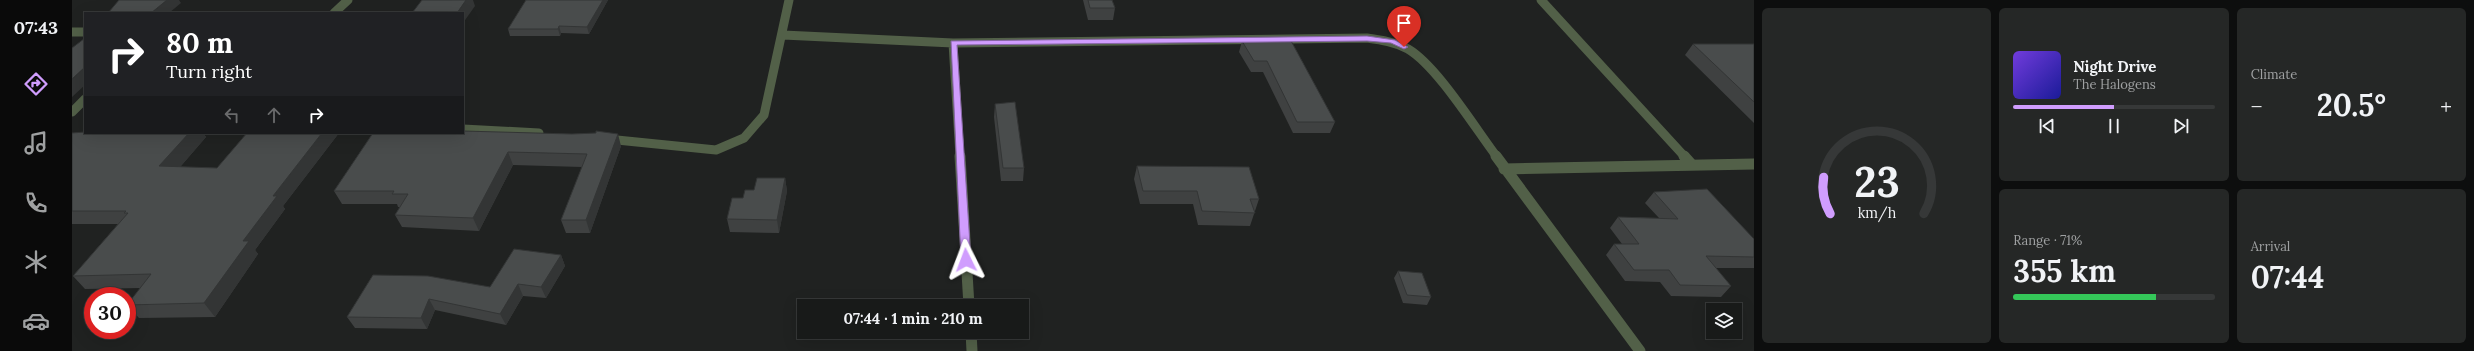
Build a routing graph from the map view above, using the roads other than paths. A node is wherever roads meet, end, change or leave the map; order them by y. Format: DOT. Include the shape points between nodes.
graph roads {
  1 [pos="348,0"];
  2 [pos="790,0"];
  3 [pos="1541,0"];
  4 [pos="335,12"];
  5 [pos="72,32"];
  6 [pos="84,32"];
  7 [pos="783,35"];
  8 [pos="953,43"];
  9 [pos="84,100"];
  10 [pos="72,112"];
  11 [pos="464,129"];
  12 [pos="552,134"];
  13 [pos="599,138"];
  14 [pos="1754,164"];
  15 [pos="1692,165"];
  16 [pos="1504,169"];
  17 [pos="969,299"];
  18 [pos="971,339"];
  19 [pos="972,351"];
  20 [pos="1640,351"];
  1 -- 4 [label="street"];
  2 -- 7 [label="street"];
  3 -- 15 [label="street"];
  5 -- 6 [label="street"];
  7 -- 8 [label="street"];
  7 -- 13 [label="street" via="764,115 744,138 716,150"];
  8 -- 16 [label="street" via="1367,38 1392,41 1415,52 1430,67"];
  8 -- 17 [label="street"];
  9 -- 10 [label="street"];
  11 -- 12 [label="street"];
  14 -- 15 [label="street"];
  15 -- 16 [label="street"];
  16 -- 20 [label="street"];
  18 -- 19 [label="street"];
}
